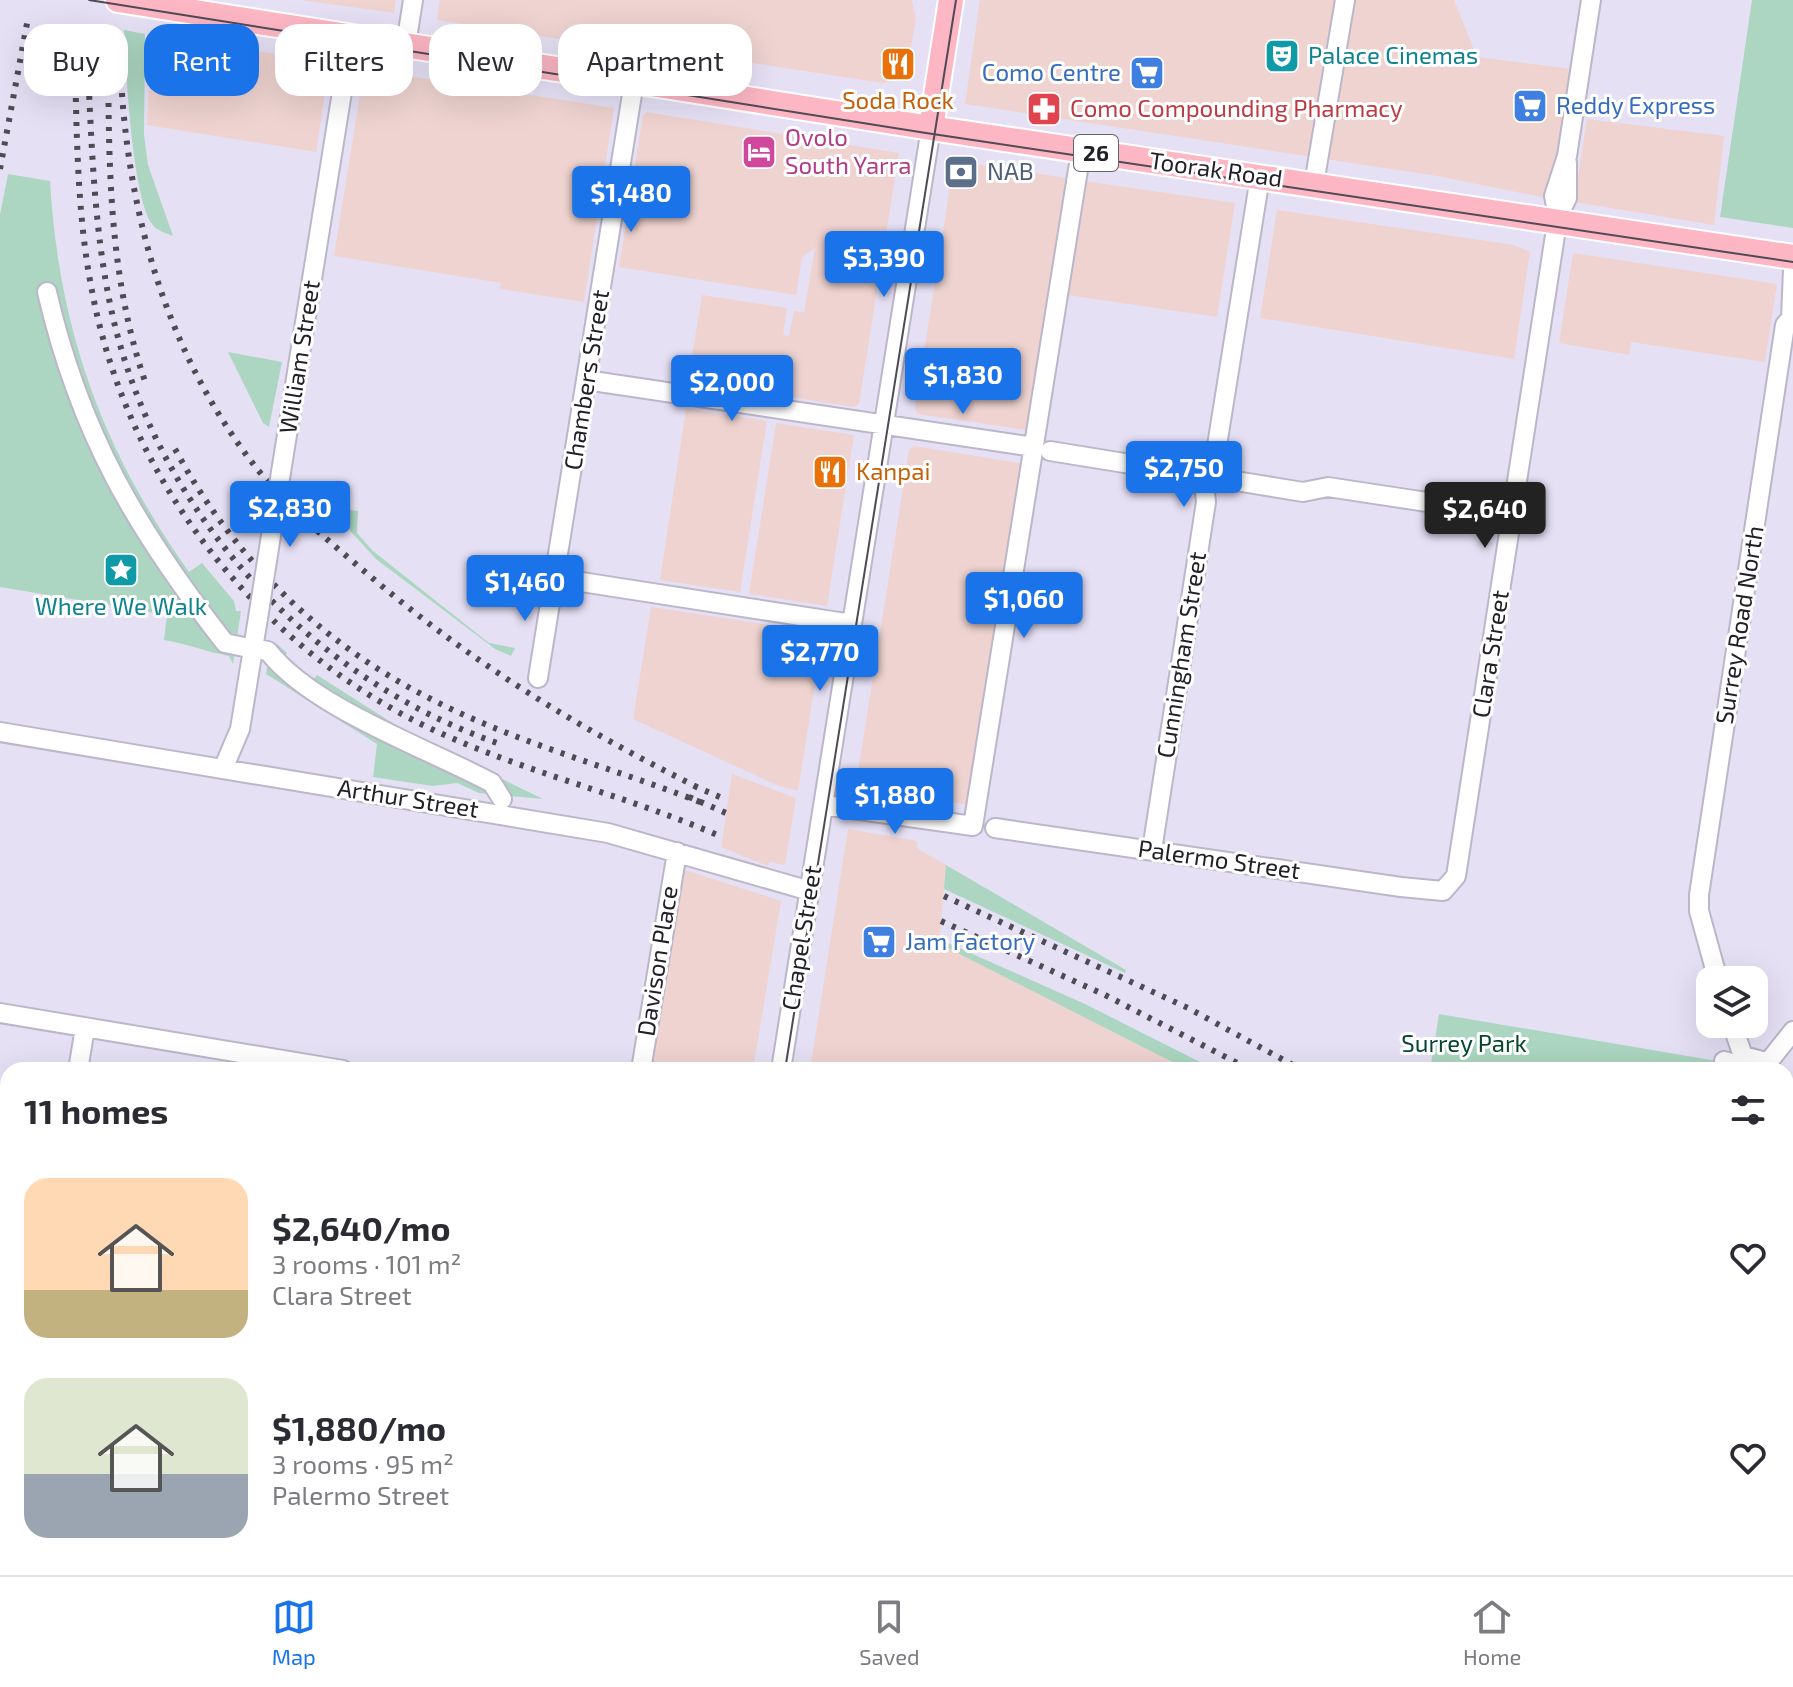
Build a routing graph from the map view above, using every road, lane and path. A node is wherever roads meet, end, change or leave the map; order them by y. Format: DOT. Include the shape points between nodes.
graph roads {
  1 [pos="118,0"];
  2 [pos="413,0"];
  3 [pos="951,0"];
  4 [pos="1345,0"];
  5 [pos="1591,0"];
  6 [pos="152,2"];
  7 [pos="281,24"];
  8 [pos="409,24"];
  9 [pos="413,46"];
  10 [pos="558,70"];
  11 [pos="341,96"];
  12 [pos="632,96"];
  13 [pos="724,96"];
  14 [pos="931,128"];
  15 [pos="1081,151"];
  16 [pos="1260,177"];
  17 [pos="1314,184"];
  18 [pos="1557,219"];
  19 [pos="1793,257"];
  20 [pos="1793,270"];
  21 [pos="47,292"];
  22 [pos="586,380"];
  23 [pos="885,424"];
  24 [pos="1042,449"];
  25 [pos="1208,476"];
  26 [pos="1512,515"];
  27 [pos="556,578"];
  28 [pos="852,624"];
  29 [pos="538,678"];
  30 [pos="0,732"];
  31 [pos="223,769"];
  32 [pos="502,799"];
  33 [pos="824,805"];
  34 [pos="995,828"];
  35 [pos="1152,850"];
  36 [pos="677,852"];
  37 [pos="810,891"];
  38 [pos="1443,891"];
  39 [pos="1714,966"];
  40 [pos="0,1013"];
  41 [pos="85,1028"];
  42 [pos="1793,1031"];
  43 [pos="1733,1038"];
  44 [pos="79,1062"];
  45 [pos="294,1062"];
  46 [pos="642,1062"];
  47 [pos="782,1062"];
  48 [pos="1746,1062"];
  49 [pos="1765,1062"];
  1 -- 6 [label="main road, Toorak Road / 26"];
  2 -- 8 [label="street"];
  3 -- 14 [label="main road, Chapel Street"];
  4 -- 17 [label="street"];
  5 -- 18 [label="street, Clara Street" via="1567,156 1567,198"];
  6 -- 7 [label="main road, Toorak Road / 26"];
  9 -- 10 [label="main road, Toorak Road / 26"];
  11 -- 31 [label="street, William Street, bridge" via="240,729"];
  12 -- 22 [label="street, Chambers Street"];
  13 -- 14 [label="main road, Toorak Road / 26"];
  14 -- 15 [label="main road, Toorak Road / 26"];
  14 -- 23 [label="street, Chapel Street"];
  15 -- 16 [label="main road, Toorak Road / 26"];
  15 -- 24 [label="street"];
  16 -- 17 [label="main road, Toorak Road / 26"];
  16 -- 25 [label="street, Cunningham Street"];
  17 -- 18 [label="main road, Toorak Road / 26"];
  18 -- 19 [label="main road, Toorak Road / 26"];
  18 -- 26 [label="street, Clara Street"];
  20 -- 39 [label="street, Surrey Road North" via="1791,318 1785,325 1699,895"];
  21 -- 32 [label="street" via="82,412 119,490 225,643 268,651 311,691 488,781"];
  22 -- 23 [label="street"];
  22 -- 27 [label="street, Chambers Street"];
  23 -- 24 [label="street"];
  23 -- 28 [label="street, Chapel Street"];
  24 -- 25 [label="street"];
  24 -- 33 [label="street" via="973,826"];
  25 -- 26 [label="street" via="1303,492 1328,487"];
  25 -- 35 [label="street, Cunningham Street"];
  26 -- 38 [label="street, Clara Street" via="1456,876"];
  27 -- 28 [label="street"];
  27 -- 29 [label="street, Chambers Street"];
  28 -- 33 [label="street, Chapel Street"];
  30 -- 31 [label="street, Arthur Street"];
  31 -- 36 [label="street, Arthur Street" via="567,826"];
  33 -- 37 [label="street, Chapel Street"];
  34 -- 35 [label="street, Palermo Street"];
  35 -- 38 [label="street, Palermo Street"];
  36 -- 37 [label="street, Arthur Street"];
  36 -- 46 [label="street, Davison Place"];
  37 -- 47 [label="street, Chapel Street"];
  40 -- 41 [label="street"];
  41 -- 44 [label="street"];
  41 -- 45 [label="street"];
  42 -- 49 [label="street"];
  43 -- 48 [label="street" via="1734,1058"];
}
